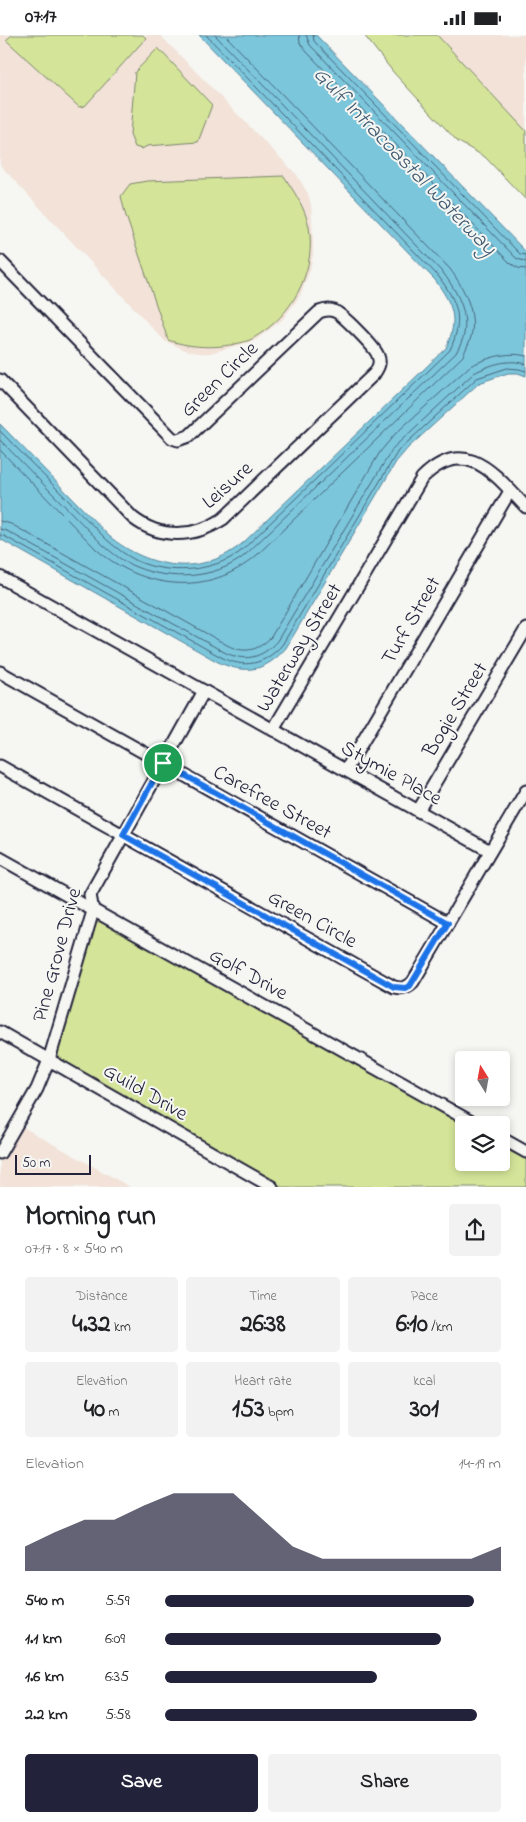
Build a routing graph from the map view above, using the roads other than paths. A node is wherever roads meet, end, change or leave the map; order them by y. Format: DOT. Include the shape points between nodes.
graph roads {
  1 [pos="0,261"];
  2 [pos="379,365"];
  3 [pos="0,380"];
  4 [pos="510,491"];
  5 [pos="526,507"];
  6 [pos="0,577"];
  7 [pos="526,629"];
  8 [pos="0,672"];
  9 [pos="204,691"];
  10 [pos="273,730"];
  11 [pos="163,763"];
  12 [pos="0,766"];
  13 [pos="346,770"];
  14 [pos="526,791"];
  15 [pos="418,811"];
  16 [pos="123,835"];
  17 [pos="490,851"];
  18 [pos="0,858"];
  19 [pos="93,911"];
  20 [pos="448,923"];
  21 [pos="0,1032"];
  22 [pos="49,1060"];
  23 [pos="461,1116"];
  24 [pos="510,1143"];
  25 [pos="526,1152"];
  26 [pos="0,1153"];
  27 [pos="272,1187"];
  1 -- 2 [label="street, Green Circle" via="172,438 178,440 189,435 319,312 330,309 340,314 376,351"];
  2 -- 3 [label="street, Leisure" via="374,374 223,519 203,530 179,534 148,528 133,518"];
  4 -- 5 [label="street, Waterway Street"];
  4 -- 10 [label="street, Waterway Street" via="488,469 469,460 447,460 422,477"];
  4 -- 13 [label="street, Turf Street"];
  6 -- 9 [label="street, Waterway Street"];
  7 -- 15 [label="street, Bogie Street"];
  8 -- 11 [label="street, Carefree Street"];
  9 -- 10 [label="street, Waterway Street"];
  9 -- 11 [label="street, Pine Grove Drive"];
  10 -- 13 [label="street, Stymie Place"];
  11 -- 16 [label="street, Pine Grove Drive"];
  11 -- 20 [label="street, Carefree Street"];
  12 -- 16 [label="street, Green Circle"];
  13 -- 15 [label="street, Stymie Place"];
  14 -- 17 [label="street, Green Circle"];
  15 -- 17 [label="street, Stymie Place"];
  16 -- 19 [label="street, Pine Grove Drive" via="90,895"];
  16 -- 20 [label="street, Green Circle" via="394,987 405,988 413,982"];
  17 -- 20 [label="street, Green Circle"];
  18 -- 19 [label="street, Golf Drive"];
  19 -- 22 [label="street, Pine Grove Drive"];
  19 -- 23 [label="street, Golf Drive"];
  21 -- 22 [label="street, Guild Drive"];
  22 -- 26 [label="street, Pine Grove Drive" via="37,1089"];
  22 -- 27 [label="street, Guild Drive"];
  24 -- 25 [label="street"];
}
